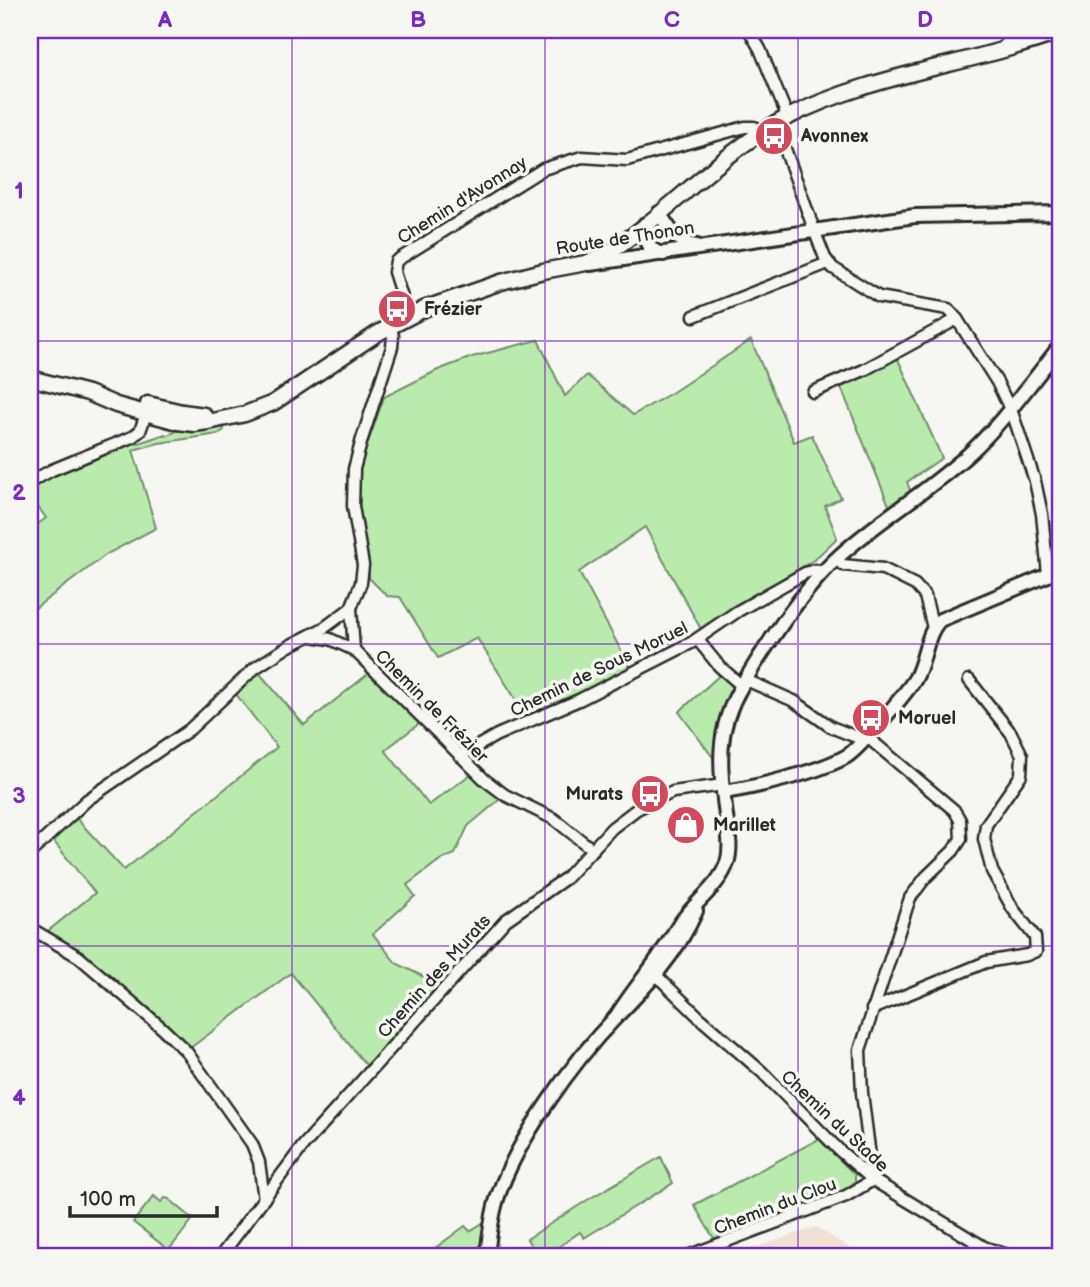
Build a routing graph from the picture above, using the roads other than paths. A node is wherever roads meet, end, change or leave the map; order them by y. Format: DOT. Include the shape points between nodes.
graph roads {
  1 [pos="749,30"];
  2 [pos="1019,30"];
  3 [pos="1060,31"];
  4 [pos="997,53"];
  5 [pos="777,124"];
  6 [pos="659,213"];
  7 [pos="1060,213"];
  8 [pos="645,224"];
  9 [pos="814,230"];
  10 [pos="701,246"];
  11 [pos="663,254"];
  12 [pos="828,263"];
  13 [pos="579,264"];
  14 [pos="408,316"];
  15 [pos="694,316"];
  16 [pos="957,319"];
  17 [pos="390,326"];
  18 [pos="1060,345"];
  19 [pos="30,378"];
  20 [pos="813,392"];
  21 [pos="148,409"];
  22 [pos="1010,410"];
  23 [pos="30,482"];
  24 [pos="836,559"];
  25 [pos="823,572"];
  26 [pos="1054,572"];
  27 [pos="351,608"];
  28 [pos="933,628"];
  29 [pos="311,636"];
  30 [pos="697,639"];
  31 [pos="354,650"];
  32 [pos="969,680"];
  33 [pos="744,683"];
  34 [pos="865,738"];
  35 [pos="460,756"];
  36 [pos="723,788"];
  37 [pos="593,850"];
  38 [pos="30,853"];
  39 [pos="30,928"];
  40 [pos="654,972"];
  41 [pos="872,1009"];
  42 [pos="873,1180"];
  43 [pos="264,1199"];
  44 [pos="977,1243"];
  45 [pos="220,1257"];
  46 [pos="487,1257"];
  47 [pos="686,1257"];
  48 [pos="971,1257"];
  49 [pos="1014,1257"];
  1 -- 5 [label="street" via="760,49"];
  2 -- 4 [label="street"];
  3 -- 4 [label="main road"];
  4 -- 5 [label="main road" via="853,90"];
  5 -- 6 [label="main road"];
  5 -- 9 [label="street"];
  5 -- 14 [label="street, Chemin d'Avonnay" via="746,127 627,160 582,157 538,171 396,261 394,272"];
  6 -- 8 [label="main road"];
  6 -- 10 [label="street" via="678,240"];
  7 -- 9 [label="street, Route de Thonon" via="925,215"];
  8 -- 11 [label="street" via="646,242"];
  8 -- 13 [label="main road" via="603,256"];
  9 -- 10 [label="street, Route de Thonon"];
  9 -- 12 [label="street"];
  10 -- 11 [label="street, Route de Thonon"];
  11 -- 13 [label="street, Route de Thonon"];
  12 -- 15 [label="street"];
  12 -- 16 [label="street" via="871,293 945,307"];
  13 -- 14 [label="main road, Route de Thonon" via="501,282"];
  14 -- 17 [label="main road, Route de Thonon"];
  16 -- 20 [label="street"];
  16 -- 22 [label="street"];
  17 -- 21 [label="main road, Route de Thonon" via="255,411 194,424"];
  17 -- 27 [label="street, Chemin de Frézier" via="392,347 354,469 353,506 363,574"];
  18 -- 22 [label="street"];
  19 -- 21 [label="main road, Route de Thonon" via="116,405"];
  21 -- 23 [label="street" via="140,431 132,437"];
  22 -- 24 [label="street" via="959,463"];
  22 -- 26 [label="street" via="1038,493"];
  24 -- 25 [label="street"];
  24 -- 28 [label="street" via="843,565 883,569 915,585 925,596"];
  25 -- 30 [label="street, Chemin de Sous Moruel" via="805,573"];
  25 -- 33 [label="street"];
  26 -- 28 [label="street" via="945,617"];
  27 -- 29 [label="street"];
  27 -- 31 [label="street, Chemin de Frézier"];
  28 -- 34 [label="street" via="916,677"];
  29 -- 31 [label="street"];
  29 -- 38 [label="street" via="255,668 195,724 87,800"];
  30 -- 33 [label="street" via="719,666"];
  30 -- 35 [label="street, Chemin de Sous Moruel"];
  31 -- 35 [label="street, Chemin de Frézier"];
  32 -- 41 [label="street" via="1012,733 1022,755 1021,775 988,821 984,839 992,871 1035,937 1035,951 986,962"];
  33 -- 34 [label="street" via="794,701 831,727"];
  33 -- 36 [label="street" via="722,733"];
  34 -- 36 [label="street" via="838,761 782,779"];
  34 -- 41 [label="street" via="954,810 961,833 958,845 910,898"];
  35 -- 37 [label="street, Chemin de Frézier" via="499,791 554,819"];
  36 -- 37 [label="street, Chemin des Murats" via="686,788 653,800 618,823"];
  36 -- 40 [label="street" via="729,855 721,875 680,924"];
  37 -- 43 [label="street, Chemin des Murats" via="566,878 493,933 318,1128"];
  39 -- 43 [label="street" via="79,957 186,1051 252,1144 260,1162"];
  40 -- 42 [label="street, Chemin du Stade"];
  40 -- 46 [label="street" via="631,992 563,1082 510,1168 497,1200"];
  41 -- 42 [label="street" via="859,1062"];
  42 -- 44 [label="street, Chemin du Stade"];
  42 -- 47 [label="street, Chemin du Clou" via="846,1196"];
  43 -- 45 [label="street, Chemin des Murats"];
  44 -- 48 [label="street"];
  44 -- 49 [label="street, Chemin du Stade"];
}
